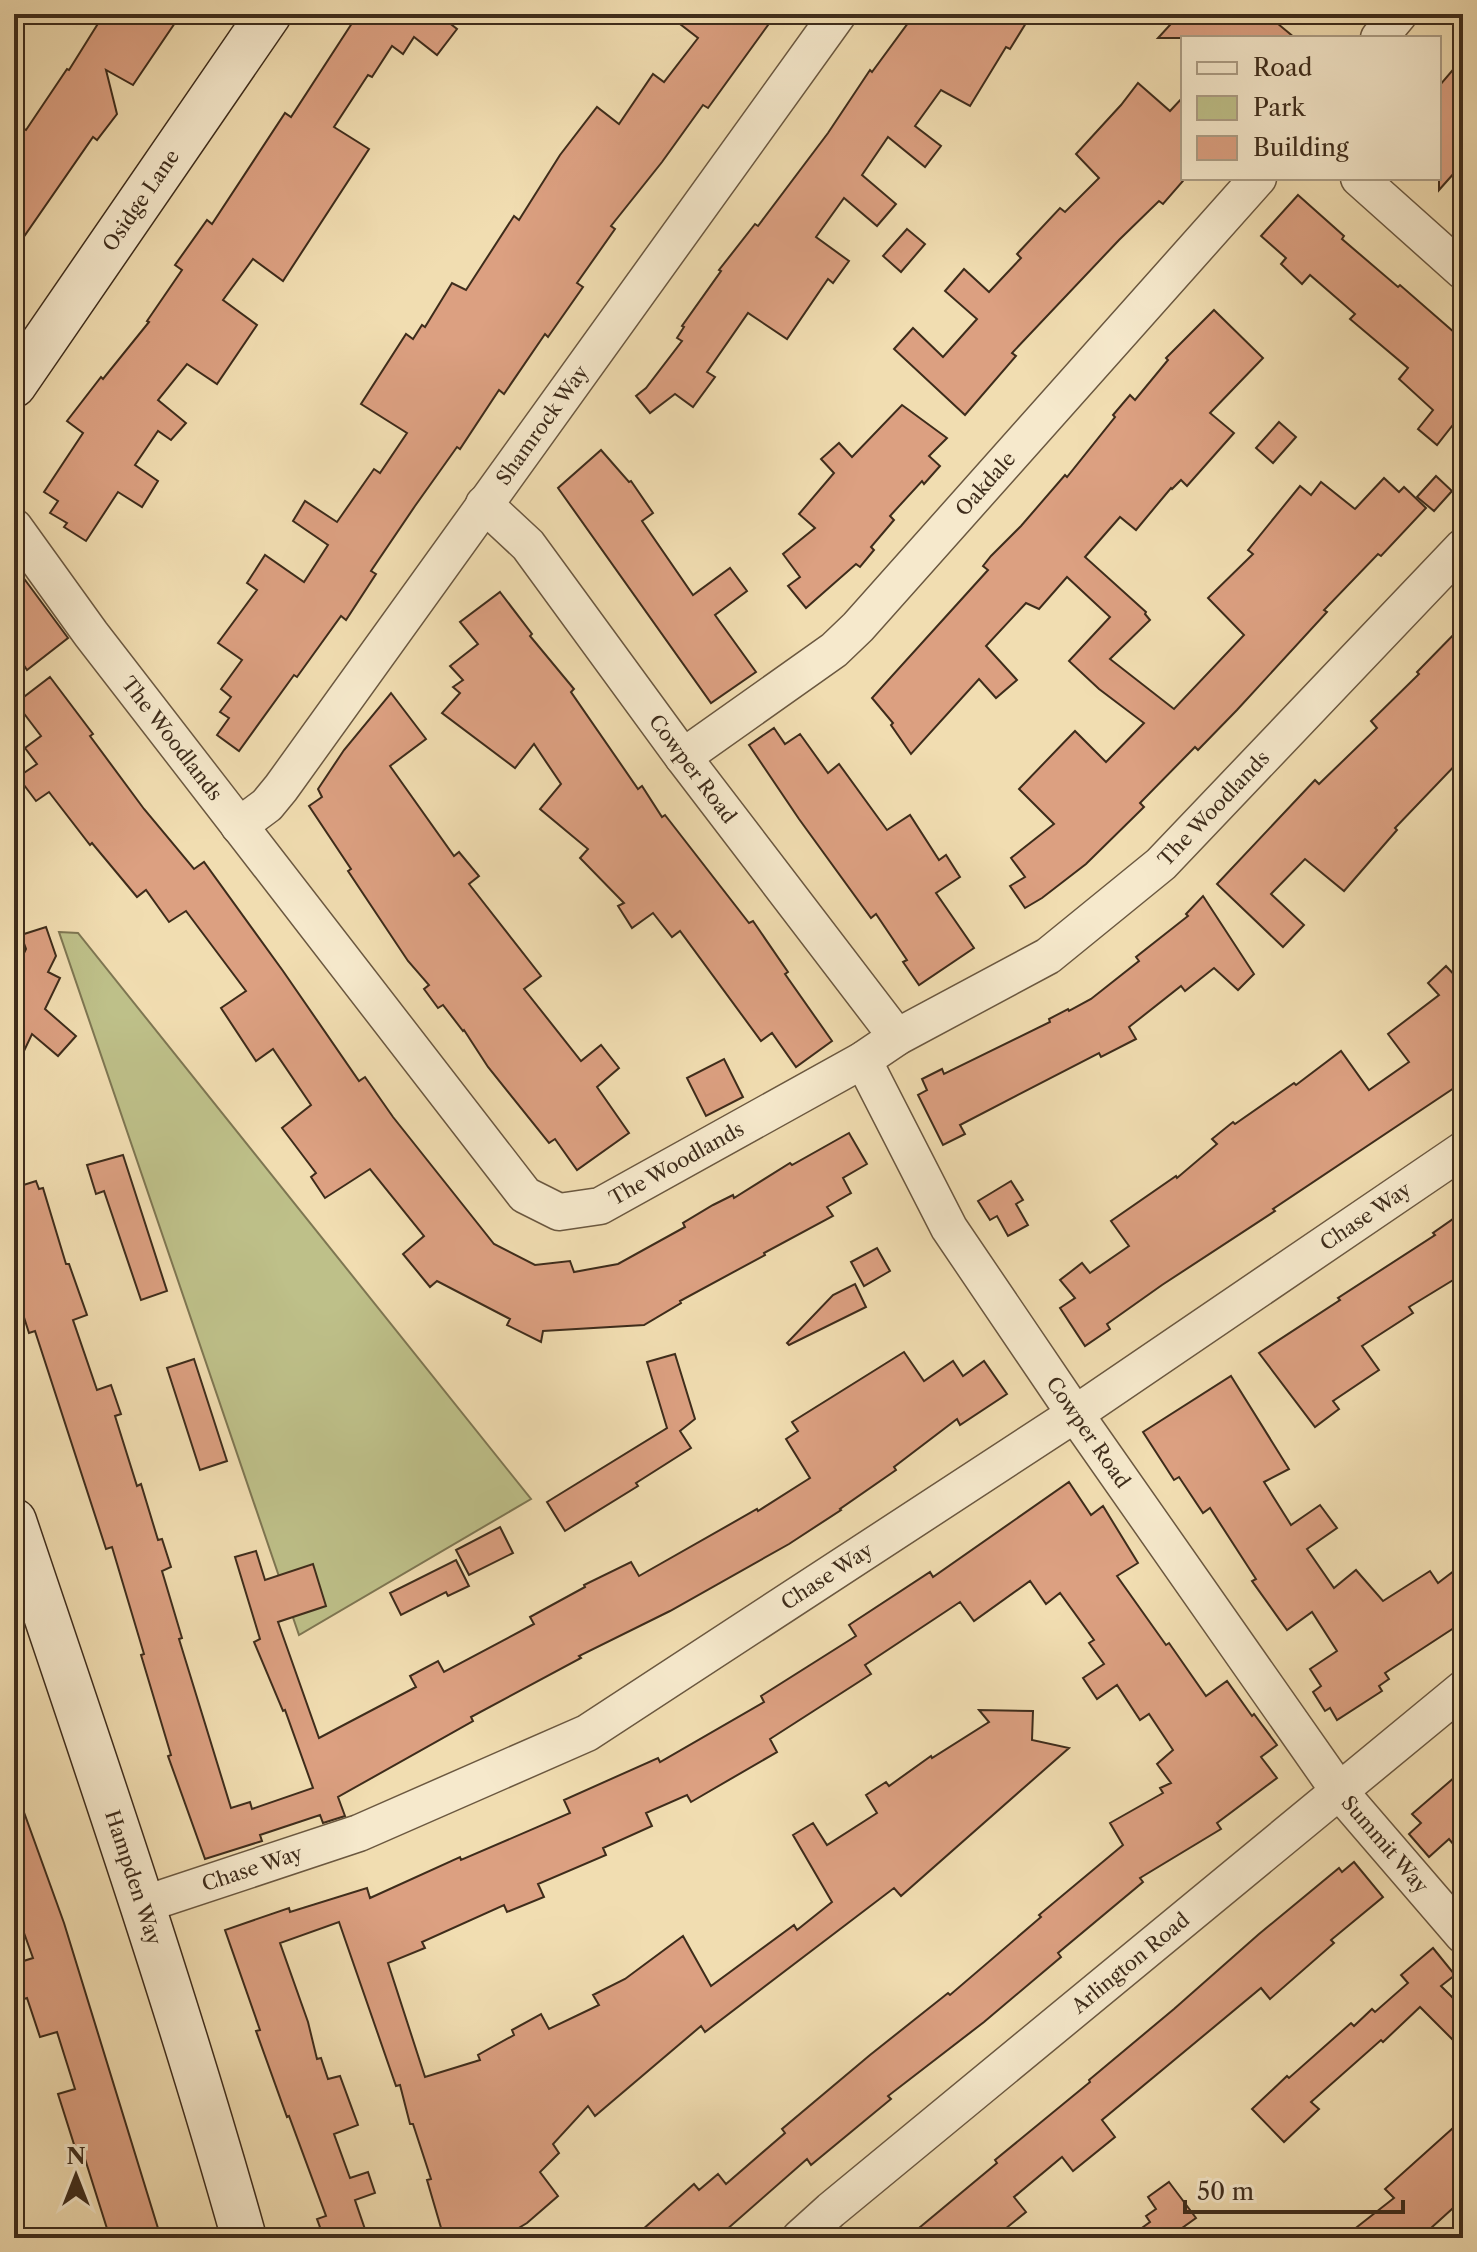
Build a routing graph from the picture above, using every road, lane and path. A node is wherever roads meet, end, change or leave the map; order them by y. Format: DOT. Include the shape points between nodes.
graph roads {
  1 [pos="269,14"];
  2 [pos="838,14"];
  3 [pos="1399,14"];
  4 [pos="1381,36"];
  5 [pos="1256,180"];
  6 [pos="1361,180"];
  7 [pos="1463,271"];
  8 [pos="14,385"];
  9 [pos="484,504"];
  10 [pos="14,527"];
  11 [pos="1463,547"];
  12 [pos="683,757"];
  13 [pos="239,826"];
  14 [pos="897,1037"];
  15 [pos="863,1060"];
  16 [pos="1463,1150"];
  17 [pos="1075,1414"];
  18 [pos="14,1521"];
  19 [pos="1463,1689"];
  20 [pos="1339,1791"];
  21 [pos="142,1905"];
  22 [pos="1463,1935"];
  23 [pos="244,2238"];
  24 [pos="800,2238"];
  1 -- 8 [label="street, Osidge Lane"];
  2 -- 9 [label="street, Shamrock Way"];
  3 -- 4 [label="street"];
  5 -- 12 [label="street, Oakdale" via="858,627 834,650"];
  6 -- 7 [label="street"];
  9 -- 12 [label="street, Cowper Road" via="528,545"];
  9 -- 13 [label="street, Shamrock Way" via="281,788"];
  10 -- 13 [label="street, The Woodlands"];
  11 -- 14 [label="street, The Woodlands" via="1161,864 1048,956"];
  12 -- 14 [label="street, Cowper Road"];
  13 -- 15 [label="street, The Woodlands" via="525,1195 559,1212 600,1206"];
  14 -- 15 [label="street, The Woodlands"];
  15 -- 17 [label="street, Cowper Road" via="949,1228"];
  16 -- 17 [label="street, Chase Way"];
  17 -- 20 [label="street, Cowper Road"];
  17 -- 21 [label="street, Chase Way" via="587,1733 359,1833"];
  18 -- 21 [label="street, Hampden Way"];
  19 -- 20 [label="street, Arlington Road"];
  20 -- 22 [label="street, Summit Way"];
  20 -- 24 [label="street, Arlington Road"];
  21 -- 23 [label="street, Hampden Way"];
}
